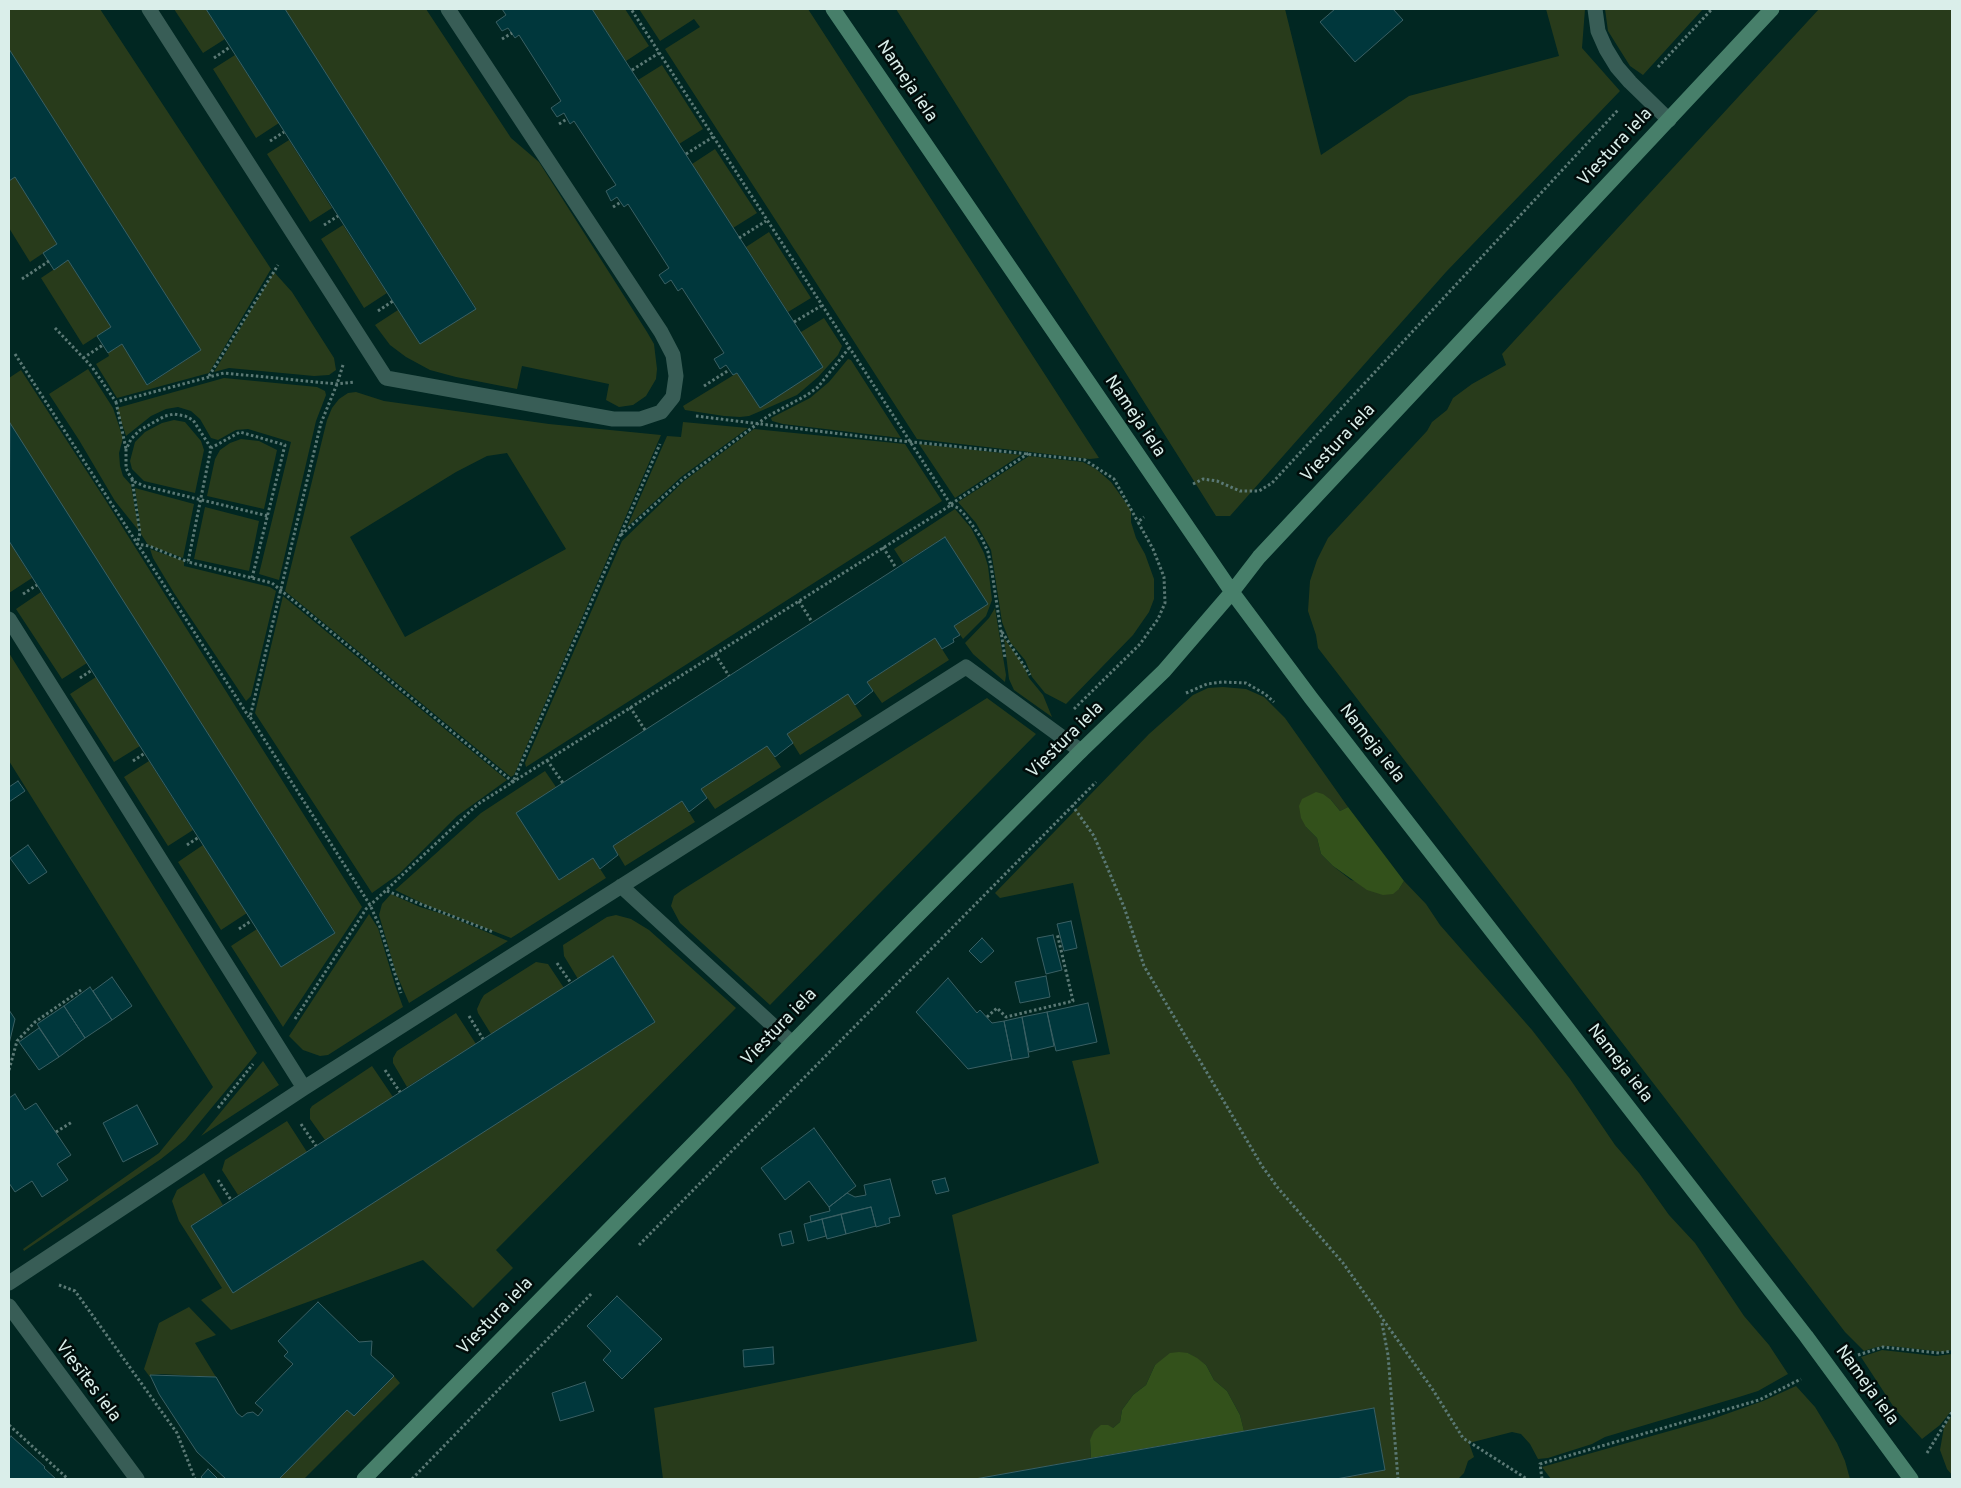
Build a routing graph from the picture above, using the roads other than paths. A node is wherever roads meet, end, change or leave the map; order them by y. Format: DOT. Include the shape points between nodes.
graph roads {
  1 [pos="149,9"];
  2 [pos="448,9"];
  3 [pos="833,9"];
  4 [pos="1595,9"];
  5 [pos="1772,9"];
  6 [pos="1669,120"];
  7 [pos="1232,592"];
  8 [pos="9,619"];
  9 [pos="1081,751"];
  10 [pos="621,886"];
  11 [pos="792,1043"];
  12 [pos="304,1088"];
  13 [pos="9,1283"];
  14 [pos="9,1306"];
  15 [pos="15,1329"];
  16 [pos="137,1479"];
  17 [pos="364,1479"];
  18 [pos="1911,1479"];
  1 -- 2 [label="street" via="386,378 613,419 640,419 661,412 673,397 676,376 673,355 661,332"];
  3 -- 7 [label="street, Nameja iela"];
  4 -- 6 [label="street" via="1598,31 1617,67"];
  5 -- 6 [label="street, Viestura iela"];
  6 -- 7 [label="street, Viestura iela" via="1259,557"];
  7 -- 9 [label="street, Viestura iela" via="1164,671"];
  7 -- 18 [label="street, Nameja iela" via="1828,1365"];
  8 -- 12 [label="street"];
  9 -- 10 [label="street" via="966,667"];
  9 -- 11 [label="street, Viestura iela"];
  10 -- 11 [label="street"];
  10 -- 12 [label="street"];
  11 -- 17 [label="street, Viestura iela"];
  12 -- 13 [label="street"];
  14 -- 15 [label="street, Viesītes iela"];
  15 -- 16 [label="street, Viesītes iela"];
}
